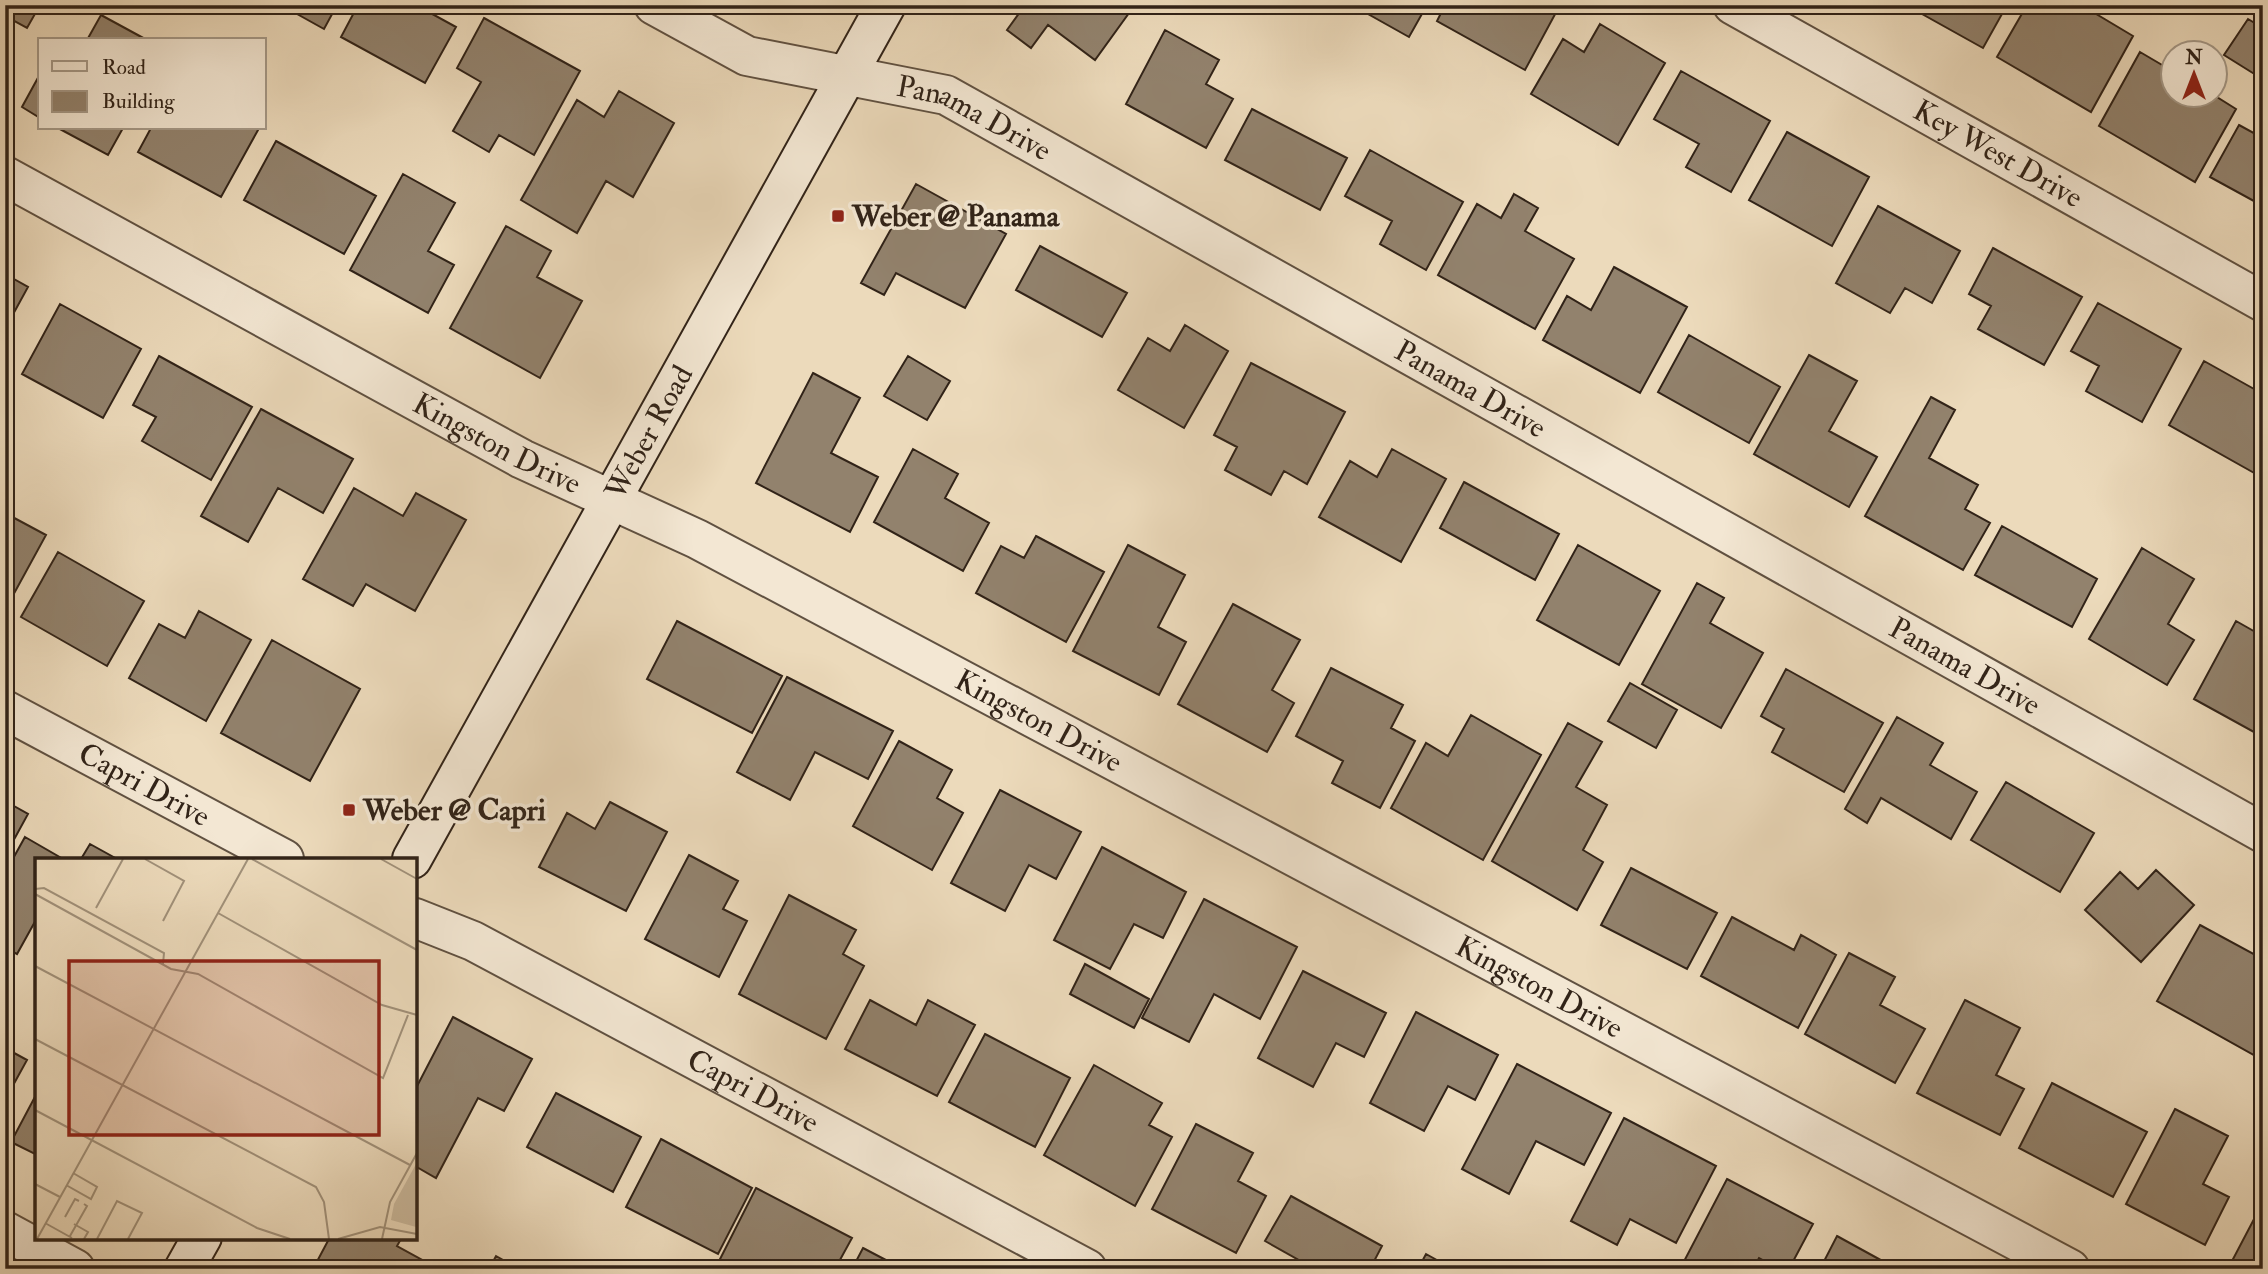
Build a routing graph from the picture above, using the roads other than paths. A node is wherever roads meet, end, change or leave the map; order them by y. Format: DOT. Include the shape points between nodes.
graph roads {
  1 [pos="886,5"];
  2 [pos="1733,5"];
  3 [pos="677,11"];
  4 [pos="848,75"];
  5 [pos="5,176"];
  6 [pos="2263,302"];
  7 [pos="611,501"];
  8 [pos="5,710"];
  9 [pos="2263,833"];
  10 [pos="282,858"];
  11 [pos="413,858"];
  12 [pos="416,918"];
  13 [pos="5,1231"];
  14 [pos="201,1239"];
  15 [pos="75,1269"];
  16 [pos="184,1269"];
  17 [pos="1087,1269"];
  18 [pos="2070,1269"];
  1 -- 4 [label="street, Weber Road"];
  2 -- 6 [label="street, Key West Drive"];
  3 -- 4 [label="street, Panama Drive" via="747,56"];
  4 -- 7 [label="street, Weber Road"];
  4 -- 9 [label="street, Panama Drive" via="946,95"];
  5 -- 7 [label="street, Kingston Drive" via="522,459"];
  7 -- 11 [label="street, Weber Road"];
  7 -- 18 [label="street, Kingston Drive" via="697,539"];
  8 -- 10 [label="street, Capri Drive"];
  12 -- 17 [label="street, Capri Drive" via="473,942"];
  13 -- 15 [label="street"];
  14 -- 16 [label="street"];
}
